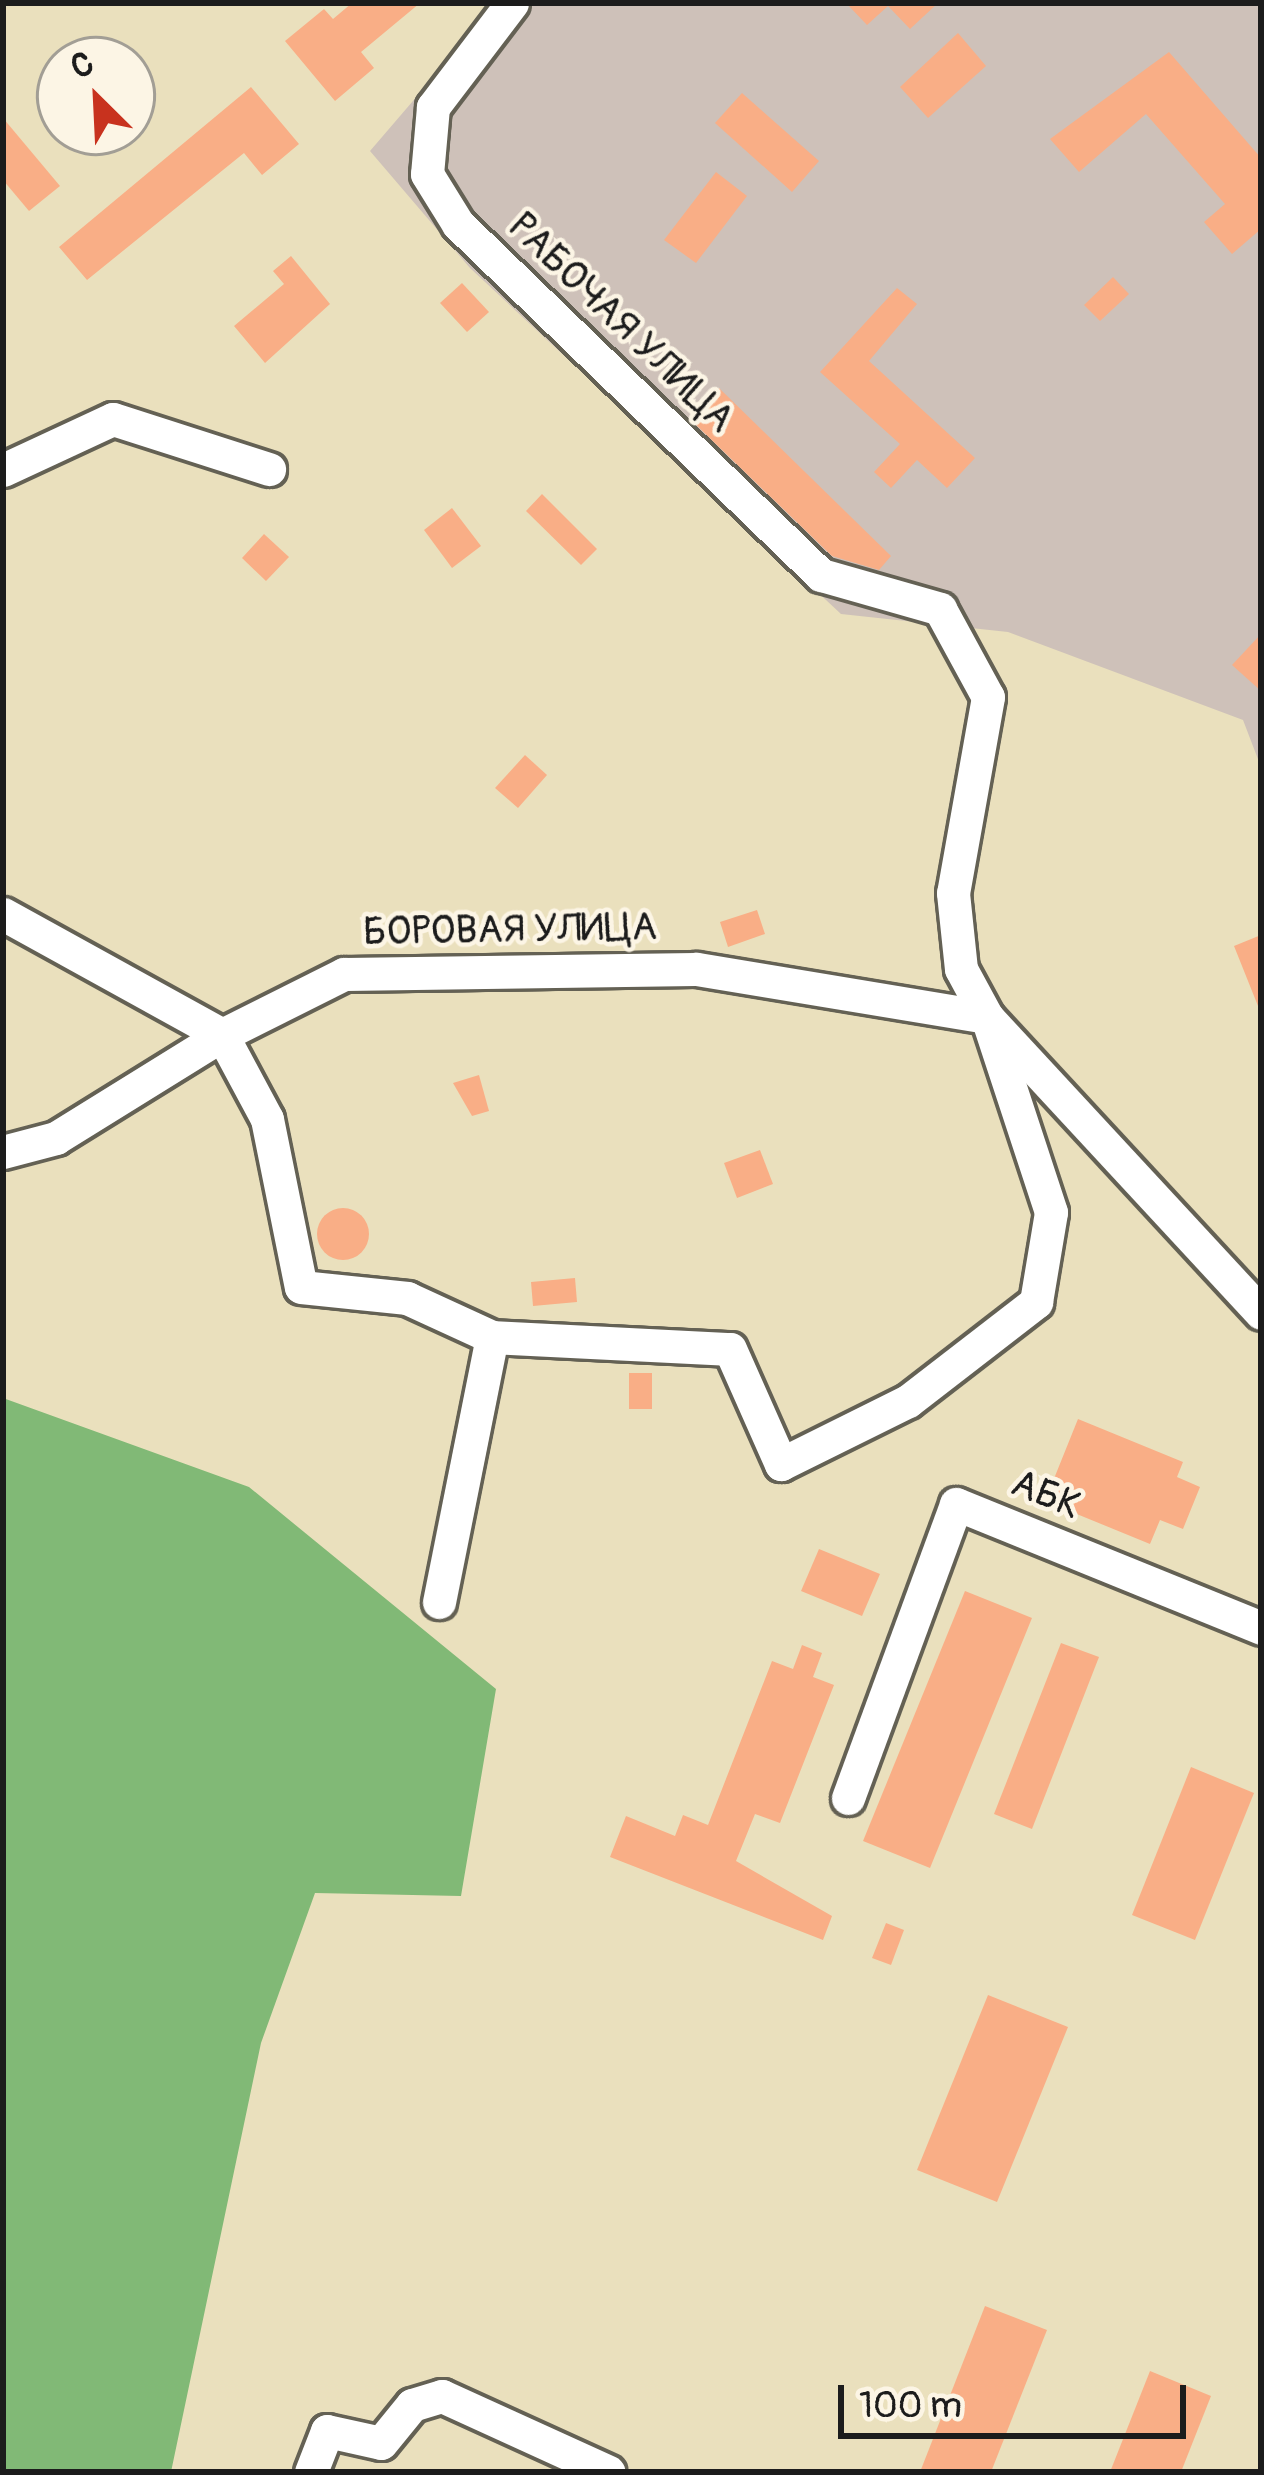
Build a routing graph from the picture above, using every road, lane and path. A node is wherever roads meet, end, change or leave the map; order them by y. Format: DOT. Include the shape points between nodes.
graph roads {
  1 [pos="512,3"];
  2 [pos="269,469"];
  3 [pos="3,470"];
  4 [pos="3,914"];
  5 [pos="987,1017"];
  6 [pos="222,1035"];
  7 [pos="3,1152"];
  8 [pos="1261,1313"];
  9 [pos="492,1336"];
  10 [pos="439,1603"];
  11 [pos="1261,1628"];
  12 [pos="848,1798"];
  13 [pos="311,2472"];
  14 [pos="609,2472"];
  1 -- 5 [label="street, РАБОЧАЯ УЛИЦА" via="445,84 425,129 427,174 458,224 821,575 940,609 988,697 952,932"];
  2 -- 3 [label="street" via="113,419"];
  4 -- 6 [label="street"];
  5 -- 6 [label="street, БОРОВАЯ УЛИЦА" via="696,969 344,974"];
  5 -- 8 [label="street"];
  5 -- 9 [label="street" via="1051,1212 1036,1302 908,1401 781,1464 730,1349"];
  6 -- 7 [label="street, БОРОВАЯ УЛИЦА" via="56,1138"];
  6 -- 9 [label="street" via="267,1119 301,1287 406,1298"];
  9 -- 10 [label="street"];
  11 -- 12 [label="street, АБК" via="956,1504"];
  13 -- 14 [label="street" via="327,2431 381,2443 412,2404 442,2396"];
}
